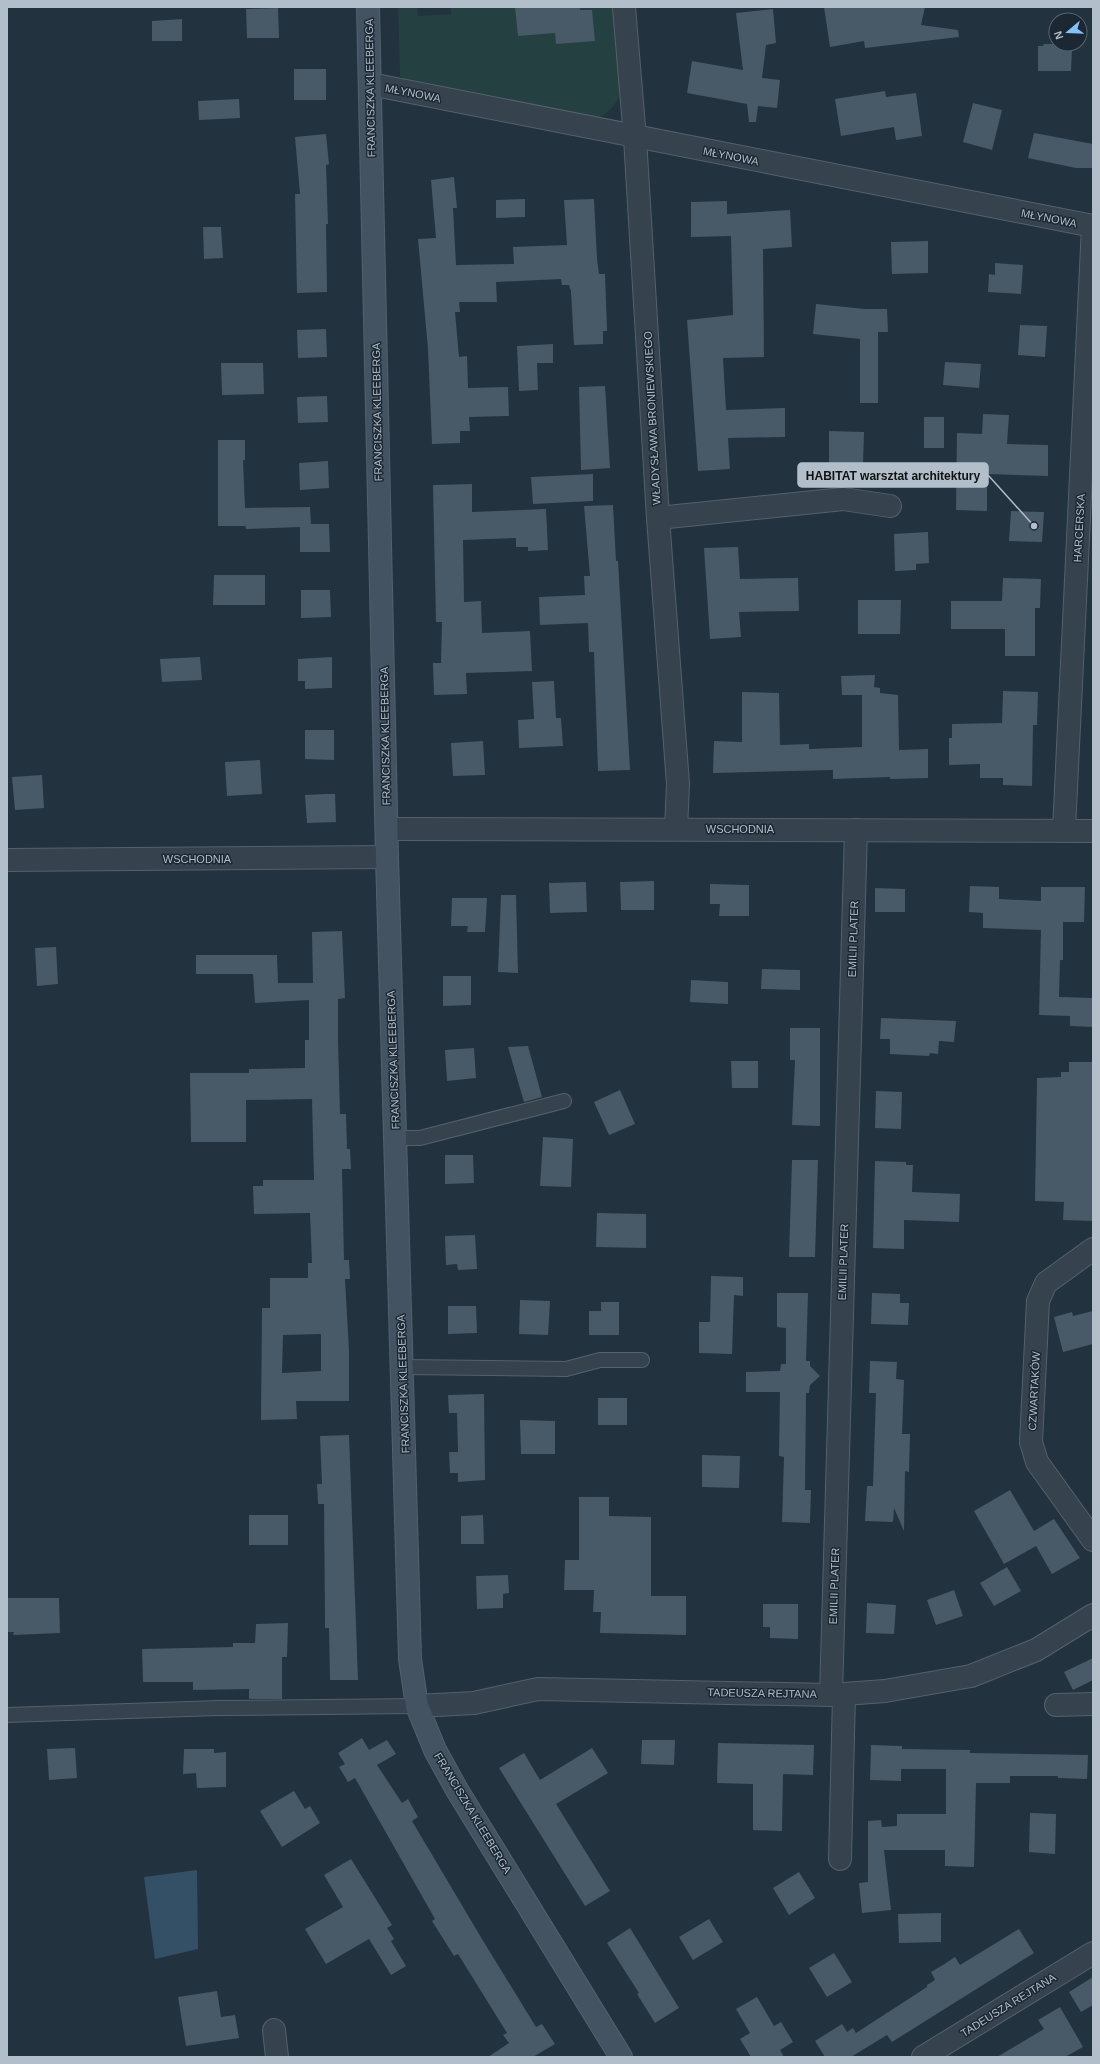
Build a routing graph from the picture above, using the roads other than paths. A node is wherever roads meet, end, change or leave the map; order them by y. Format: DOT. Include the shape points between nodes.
graph roads {
  1 [pos="368,7"];
  2 [pos="624,7"];
  3 [pos="370,84"];
  4 [pos="635,138"];
  5 [pos="1093,226"];
  6 [pos="890,506"];
  7 [pos="658,518"];
  8 [pos="387,829"];
  9 [pos="676,829"];
  10 [pos="856,830"];
  11 [pos="1064,830"];
  12 [pos="1093,831"];
  13 [pos="387,857"];
  14 [pos="7,860"];
  15 [pos="564,1101"];
  16 [pos="396,1138"];
  17 [pos="1093,1249"];
  18 [pos="642,1360"];
  19 [pos="402,1367"];
  20 [pos="1093,1540"];
  21 [pos="1093,1615"];
  22 [pos="837,1695"];
  23 [pos="1093,1704"];
  24 [pos="1056,1705"];
  25 [pos="417,1706"];
  26 [pos="7,1715"];
  27 [pos="840,1859"];
  28 [pos="1093,1953"];
  29 [pos="274,2030"];
  30 [pos="277,2057"];
  31 [pos="621,2057"];
  32 [pos="923,2057"];
  1 -- 3 [label="street, FRANCISZKA KLEEBERGA"];
  2 -- 4 [label="street, WŁADYSŁAWA BRONIEWSKIEGO"];
  3 -- 4 [label="street, MŁYNOWA"];
  3 -- 8 [label="street, FRANCISZKA KLEEBERGA"];
  4 -- 5 [label="street, MŁYNOWA"];
  4 -- 7 [label="street, WŁADYSŁAWA BRONIEWSKIEGO"];
  5 -- 11 [label="street, HARCERSKA"];
  6 -- 7 [label="street" via="843,499"];
  7 -- 9 [label="street, WŁADYSŁAWA BRONIEWSKIEGO" via="678,784"];
  8 -- 9 [label="street, WSCHODNIA"];
  8 -- 13 [label="street, FRANCISZKA KLEEBERGA"];
  9 -- 10 [label="street, WSCHODNIA"];
  10 -- 11 [label="street, WSCHODNIA"];
  10 -- 22 [label="street, EMILII PLATER"];
  11 -- 12 [label="street, WSCHODNIA"];
  13 -- 14 [label="street, WSCHODNIA"];
  13 -- 16 [label="street, FRANCISZKA KLEEBERGA"];
  15 -- 16 [label="lane" via="420,1138"];
  16 -- 19 [label="street, FRANCISZKA KLEEBERGA"];
  17 -- 20 [label="street, CZWARTAKÓW" via="1046,1283 1038,1301 1031,1442 1037,1462"];
  18 -- 19 [label="lane" via="600,1360 566,1369"];
  19 -- 25 [label="street, FRANCISZKA KLEEBERGA" via="410,1659"];
  21 -- 22 [label="street, TADEUSZA REJTANA" via="1036,1650 971,1676 885,1691"];
  22 -- 25 [label="street, TADEUSZA REJTANA" via="538,1689 474,1703"];
  22 -- 27 [label="street, EMILII PLATER"];
  23 -- 24 [label="street"];
  25 -- 26 [label="lane" via="219,1708"];
  25 -- 31 [label="street, FRANCISZKA KLEEBERGA" via="435,1750 457,1790"];
  28 -- 32 [label="street, TADEUSZA REJTANA"];
  29 -- 30 [label="street"];
}
